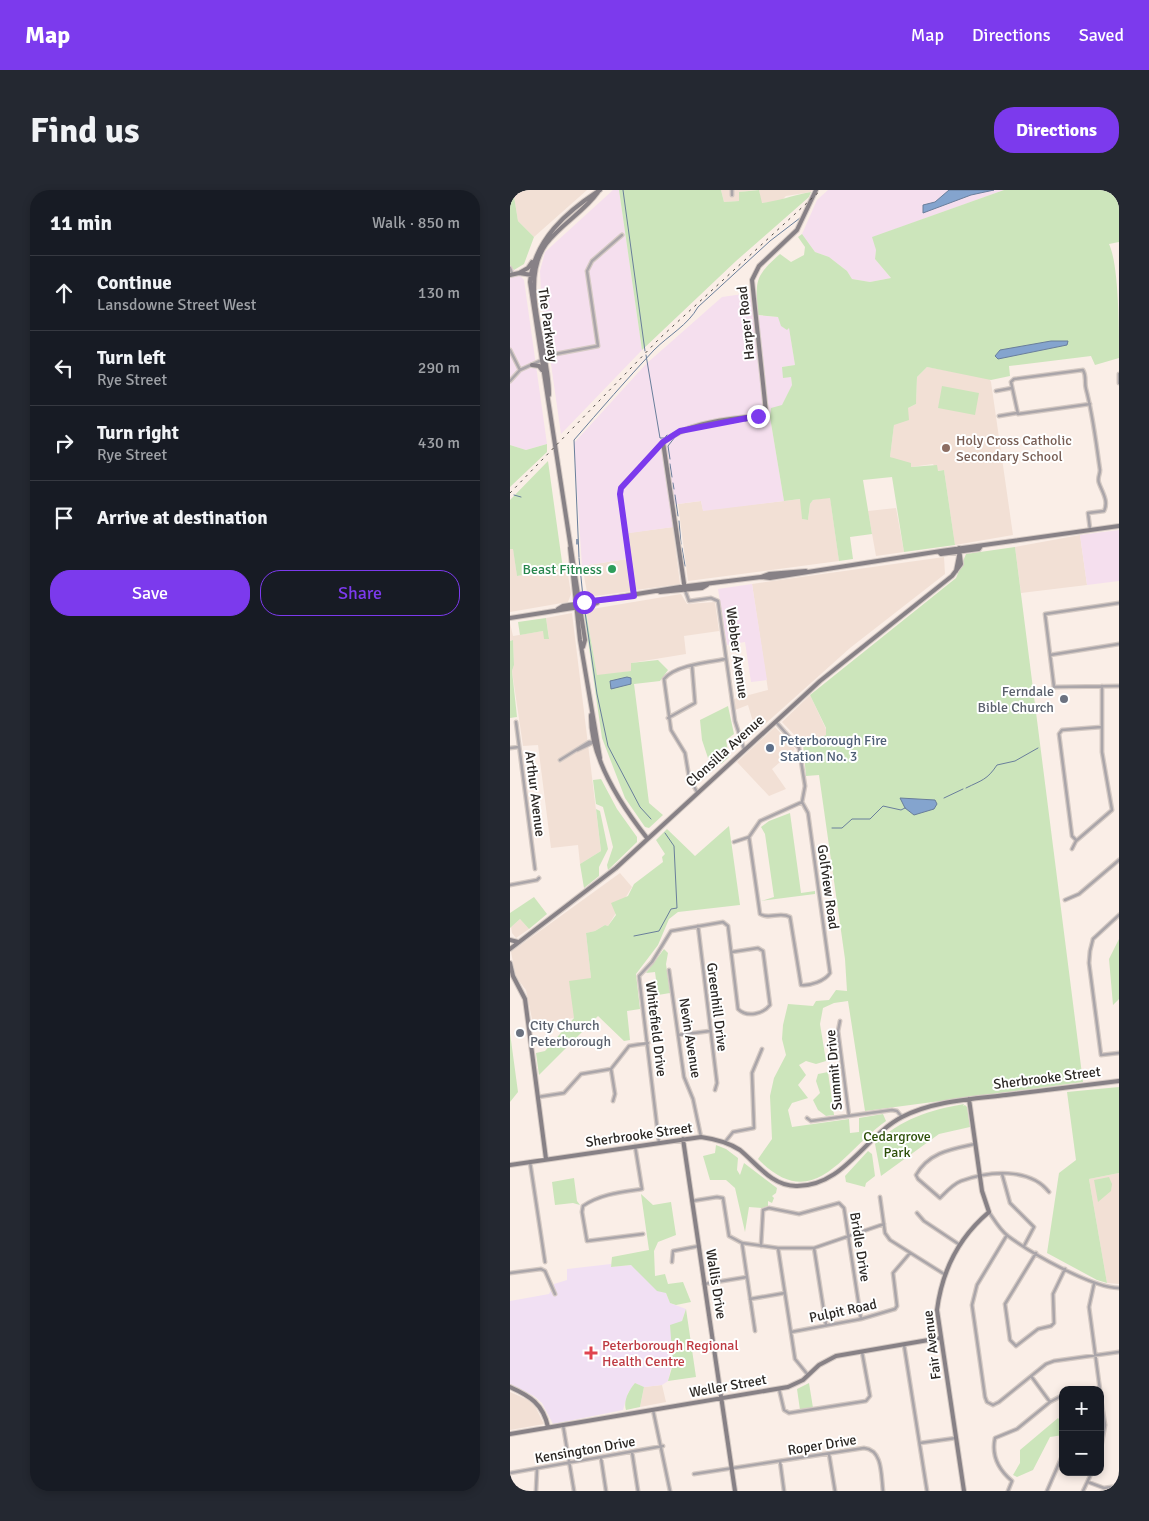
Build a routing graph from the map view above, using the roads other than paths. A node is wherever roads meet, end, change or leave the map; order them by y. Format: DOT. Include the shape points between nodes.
graph roads {
  1 [pos="600,190"];
  2 [pos="732,190"];
  3 [pos="816,190"];
  4 [pos="732,195"];
  5 [pos="622,235"];
  6 [pos="536,254"];
  7 [pos="510,268"];
  8 [pos="519,273"];
  9 [pos="511,274"];
  10 [pos="533,275"];
  11 [pos="530,287"];
  12 [pos="510,350"];
  13 [pos="543,358"];
  14 [pos="532,365"];
  15 [pos="520,370"];
  16 [pos="543,371"];
  17 [pos="1119,374"];
  18 [pos="510,381"];
  19 [pos="1119,383"];
  20 [pos="1012,388"];
  21 [pos="996,391"];
  22 [pos="548,400"];
  23 [pos="1090,404"];
  24 [pos="1017,413"];
  25 [pos="998,416"];
  26 [pos="663,442"];
  27 [pos="1119,526"];
  28 [pos="1090,530"];
  29 [pos="959,550"];
  30 [pos="685,588"];
  31 [pos="634,596"];
  32 [pos="1119,603"];
  33 [pos="578,605"];
  34 [pos="510,618"];
  35 [pos="1119,644"];
  36 [pos="1050,655"];
  37 [pos="726,659"];
  38 [pos="692,666"];
  39 [pos="1102,686"];
  40 [pos="1119,686"];
  41 [pos="668,718"];
  42 [pos="516,722"];
  43 [pos="775,722"];
  44 [pos="1102,727"];
  45 [pos="596,741"];
  46 [pos="519,747"];
  47 [pos="510,748"];
  48 [pos="744,749"];
  49 [pos="560,760"];
  50 [pos="697,792"];
  51 [pos="802,802"];
  52 [pos="638,826"];
  53 [pos="656,830"];
  54 [pos="749,836"];
  55 [pos="647,838"];
  56 [pos="1076,840"];
  57 [pos="734,842"];
  58 [pos="641,844"];
  59 [pos="1072,849"];
  60 [pos="1119,860"];
  61 [pos="535,869"];
  62 [pos="539,878"];
  63 [pos="510,885"];
  64 [pos="1065,900"];
  65 [pos="1119,915"];
  66 [pos="698,926"];
  67 [pos="510,940"];
  68 [pos="518,942"];
  69 [pos="510,949"];
  70 [pos="732,952"];
  71 [pos="510,963"];
  72 [pos="669,970"];
  73 [pos="840,1021"];
  74 [pos="710,1031"];
  75 [pos="678,1035"];
  76 [pos="648,1043"];
  77 [pos="762,1049"];
  78 [pos="1119,1053"];
  79 [pos="611,1069"];
  80 [pos="1119,1081"];
  81 [pos="715,1090"];
  82 [pos="538,1097"];
  83 [pos="969,1100"];
  84 [pos="613,1101"];
  85 [pos="849,1116"];
  86 [pos="902,1117"];
  87 [pos="806,1118"];
  88 [pos="701,1137"];
  89 [pos="682,1139"];
  90 [pos="725,1142"];
  91 [pos="659,1143"];
  92 [pos="975,1144"];
  93 [pos="635,1146"];
  94 [pos="546,1159"];
  95 [pos="530,1162"];
  96 [pos="510,1165"];
  97 [pos="1002,1174"];
  98 [pos="979,1177"];
  99 [pos="1049,1192"];
  100 [pos="880,1197"];
  101 [pos="692,1201"];
  102 [pos="989,1212"];
  103 [pos="917,1213"];
  104 [pos="884,1224"];
  105 [pos="643,1234"];
  106 [pos="848,1236"];
  107 [pos="1008,1236"];
  108 [pos="742,1243"];
  109 [pos="960,1245"];
  110 [pos="699,1246"];
  111 [pos="761,1246"];
  112 [pos="1024,1246"];
  113 [pos="778,1248"];
  114 [pos="814,1248"];
  115 [pos="910,1253"];
  116 [pos="1036,1253"];
  117 [pos="545,1262"];
  118 [pos="672,1262"];
  119 [pos="1065,1269"];
  120 [pos="510,1274"];
  121 [pos="944,1274"];
  122 [pos="747,1277"];
  123 [pos="704,1284"];
  124 [pos="1094,1284"];
  125 [pos="1119,1288"];
  126 [pos="785,1293"];
  127 [pos="555,1294"];
  128 [pos="750,1299"];
  129 [pos="861,1319"];
  130 [pos="826,1325"];
  131 [pos="755,1331"];
  132 [pos="791,1332"];
  133 [pos="940,1338"];
  134 [pos="904,1344"];
  135 [pos="862,1352"];
  136 [pos="1119,1352"];
  137 [pos="1096,1354"];
  138 [pos="809,1376"];
  139 [pos="1031,1376"];
  140 [pos="1100,1386"];
  141 [pos="510,1387"];
  142 [pos="779,1388"];
  143 [pos="1059,1397"];
  144 [pos="722,1398"];
  145 [pos="1050,1402"];
  146 [pos="654,1410"];
  147 [pos="1104,1418"];
  148 [pos="563,1425"];
  149 [pos="1105,1425"];
  150 [pos="548,1427"];
  151 [pos="1104,1431"];
  152 [pos="510,1434"];
  153 [pos="956,1438"];
  154 [pos="920,1443"];
  155 [pos="663,1446"];
  156 [pos="632,1452"];
  157 [pos="829,1454"];
  158 [pos="601,1458"];
  159 [pos="780,1461"];
  160 [pos="569,1463"];
  161 [pos="1059,1463"];
  162 [pos="732,1468"];
  163 [pos="537,1469"];
  164 [pos="510,1473"];
  165 [pos="694,1474"];
  166 [pos="1090,1476"];
  167 [pos="1088,1482"];
  168 [pos="1119,1486"];
  169 [pos="536,1491"];
  170 [pos="574,1491"];
  171 [pos="606,1491"];
  172 [pos="638,1491"];
  173 [pos="670,1491"];
  174 [pos="735,1491"];
  175 [pos="784,1491"];
  176 [pos="835,1491"];
  177 [pos="883,1491"];
  178 [pos="928,1491"];
  179 [pos="964,1491"];
  180 [pos="1008,1491"];
  181 [pos="1047,1491"];
  182 [pos="1083,1491"];
  1 -- 6 [label="main road, The Parkway" via="549,234"];
  1 -- 10 [label="main road, The Parkway" via="546,244"];
  2 -- 4 [label="street"];
  3 -- 26 [label="main road, Harper Road" via="797,230 759,266 752,277 766,409 762,415 692,427"];
  5 -- 13 [label="street" via="592,261 587,271 598,346"];
  6 -- 8 [label="main road" via="528,268"];
  6 -- 10 [label="main road, The Parkway"];
  7 -- 9 [label="street"];
  8 -- 9 [label="main road"];
  8 -- 10 [label="main road"];
  8 -- 11 [label="main road"];
  10 -- 11 [label="main road, The Parkway"];
  10 -- 13 [label="main road, The Parkway"];
  11 -- 13 [label="main road, The Parkway"];
  12 -- 15 [label="street"];
  13 -- 14 [label="street"];
  13 -- 16 [label="main road, The Parkway"];
  13 -- 22 [label="main road, The Parkway"];
  14 -- 15 [label="street"];
  14 -- 16 [label="main road"];
  15 -- 18 [label="street"];
  16 -- 22 [label="main road, The Parkway"];
  17 -- 19 [label="street"];
  20 -- 21 [label="street"];
  20 -- 23 [label="street" via="1014,379 1083,370"];
  20 -- 24 [label="street"];
  22 -- 33 [label="main road, The Parkway"];
  23 -- 24 [label="street"];
  23 -- 28 [label="street" via="1100,470 1098,479 1106,507 1104,511 1088,513"];
  24 -- 25 [label="street"];
  26 -- 30 [label="main road"];
  26 -- 31 [label="street" via="621,488"];
  27 -- 28 [label="main road"];
  28 -- 29 [label="main road"];
  29 -- 30 [label="main road"];
  29 -- 43 [label="main road, Clonsilla Avenue" via="962,560 956,570 836,667"];
  30 -- 31 [label="main road"];
  30 -- 37 [label="street, Webber Avenue" via="689,601 711,598 718,601"];
  31 -- 33 [label="main road"];
  32 -- 36 [label="street" via="1045,614"];
  33 -- 34 [label="main road"];
  33 -- 45 [label="main road, The Parkway"];
  35 -- 36 [label="street"];
  36 -- 39 [label="street" via="1054,687"];
  37 -- 38 [label="street"];
  37 -- 48 [label="street, Webber Avenue" via="736,727"];
  38 -- 41 [label="street" via="695,703"];
  38 -- 41 [label="street" via="668,674 664,679"];
  39 -- 40 [label="street"];
  39 -- 44 [label="street"];
  41 -- 50 [label="street" via="671,730 685,753 689,777"];
  42 -- 46 [label="street, Arthur Avenue"];
  43 -- 48 [label="main road, Clonsilla Avenue"];
  43 -- 51 [label="street" via="799,748 805,786"];
  44 -- 56 [label="street" via="1102,752 1112,810"];
  44 -- 56 [label="street" via="1062,730 1059,734 1072,836"];
  45 -- 49 [label="street"];
  45 -- 52 [label="main road, The Parkway" via="615,792"];
  46 -- 47 [label="street"];
  46 -- 61 [label="street, Arthur Avenue"];
  48 -- 50 [label="main road, Clonsilla Avenue"];
  50 -- 53 [label="main road, Clonsilla Avenue"];
  51 -- 54 [label="street" via="760,821"];
  51 -- 54 [label="street, Golfview Road" via="808,814 828,976 801,984 790,917 786,914 760,914"];
  52 -- 53 [label="main road" via="647,831"];
  52 -- 55 [label="main road, The Parkway"];
  52 -- 58 [label="main road"];
  53 -- 55 [label="main road, Clonsilla Avenue"];
  54 -- 57 [label="street"];
  55 -- 58 [label="main road, Clonsilla Avenue"];
  56 -- 59 [label="street"];
  58 -- 68 [label="main road, Clonsilla Avenue" via="602,880"];
  60 -- 64 [label="street" via="1079,894"];
  62 -- 63 [label="street"];
  65 -- 78 [label="street" via="1093,939 1089,963 1101,1055"];
  66 -- 70 [label="street" via="723,922 728,926"];
  66 -- 74 [label="street, Greenhill Drive"];
  66 -- 76 [label="street, Whitefield Drive" via="673,930 639,976"];
  67 -- 68 [label="main road"];
  68 -- 69 [label="main road, Clonsilla Avenue"];
  70 -- 70 [label="street" via="738,1009 747,1014 764,1011 770,1005 763,951 758,948"];
  71 -- 82 [label="main road" via="525,999"];
  72 -- 75 [label="street, Nevin Avenue"];
  73 -- 85 [label="street, Summit Drive" via="838,1031"];
  74 -- 75 [label="street"];
  74 -- 81 [label="street, Greenhill Drive" via="717,1083"];
  75 -- 88 [label="street, Nevin Avenue" via="684,1078 693,1099"];
  76 -- 79 [label="street" via="625,1048"];
  76 -- 91 [label="street, Whitefield Drive"];
  77 -- 90 [label="street" via="752,1073 754,1128 733,1132"];
  79 -- 82 [label="street" via="581,1074 564,1093"];
  79 -- 84 [label="street"];
  80 -- 83 [label="main road, Sherbrooke Street"];
  82 -- 94 [label="main road"];
  83 -- 86 [label="main road, Sherbrooke Street" via="934,1106"];
  83 -- 92 [label="main road"];
  85 -- 86 [label="street" via="897,1110"];
  85 -- 87 [label="street" via="810,1121"];
  86 -- 90 [label="main road, Sherbrooke Street" via="838,1172 810,1185 781,1183 739,1149"];
  88 -- 89 [label="main road, Sherbrooke Street"];
  88 -- 90 [label="main road, Sherbrooke Street"];
  89 -- 91 [label="main road, Sherbrooke Street"];
  89 -- 101 [label="main road, Wallis Drive"];
  91 -- 93 [label="main road, Sherbrooke Street"];
  92 -- 98 [label="main road"];
  92 -- 98 [label="street" via="947,1149 916,1175 940,1198 962,1181"];
  93 -- 94 [label="main road, Sherbrooke Street"];
  93 -- 105 [label="street" via="642,1189 590,1202 582,1212 587,1241"];
  94 -- 95 [label="main road, Sherbrooke Street"];
  95 -- 96 [label="main road, Sherbrooke Street"];
  95 -- 117 [label="street"];
  97 -- 98 [label="street"];
  97 -- 99 [label="street" via="1017,1173 1044,1185"];
  97 -- 112 [label="street" via="1010,1204 1034,1227"];
  98 -- 102 [label="main road"];
  100 -- 104 [label="street"];
  101 -- 108 [label="street" via="723,1198 729,1236"];
  101 -- 110 [label="main road, Wallis Drive"];
  102 -- 107 [label="street"];
  102 -- 109 [label="main road, Fair Avenue" via="977,1221"];
  103 -- 109 [label="street"];
  104 -- 106 [label="street"];
  104 -- 115 [label="street" via="890,1240"];
  106 -- 111 [label="street, Bridle Drive" via="844,1208 839,1203 799,1214 769,1208 763,1210"];
  106 -- 114 [label="street"];
  106 -- 129 [label="street, Bridle Drive"];
  107 -- 112 [label="street"];
  107 -- 139 [label="street" via="977,1285 972,1305 987,1402 993,1405 999,1402"];
  108 -- 111 [label="street"];
  108 -- 122 [label="street"];
  109 -- 121 [label="main road, Fair Avenue"];
  110 -- 118 [label="street" via="673,1251"];
  110 -- 123 [label="main road, Wallis Drive"];
  111 -- 113 [label="street"];
  112 -- 116 [label="street"];
  113 -- 114 [label="street"];
  113 -- 126 [label="street"];
  114 -- 130 [label="street"];
  115 -- 121 [label="street"];
  115 -- 129 [label="street, Pulpit Road" via="893,1273 895,1309"];
  116 -- 119 [label="street"];
  116 -- 119 [label="street" via="1005,1304 1012,1344 1016,1346 1038,1329 1054,1323 1053,1294"];
  119 -- 124 [label="street"];
  120 -- 127 [label="street" via="541,1269 547,1274"];
  121 -- 133 [label="main road, Fair Avenue" via="937,1310"];
  122 -- 123 [label="street"];
  122 -- 128 [label="street"];
  123 -- 144 [label="main road, Wallis Drive"];
  124 -- 125 [label="street"];
  124 -- 137 [label="street" via="1089,1307"];
  126 -- 128 [label="street"];
  126 -- 132 [label="street"];
  128 -- 131 [label="street"];
  129 -- 130 [label="street, Pulpit Road"];
  130 -- 132 [label="street, Pulpit Road"];
  132 -- 138 [label="street" via="795,1360"];
  133 -- 134 [label="main road, Weller Street"];
  133 -- 153 [label="main road, Fair Avenue"];
  134 -- 135 [label="main road, Weller Street"];
  134 -- 154 [label="street"];
  135 -- 138 [label="main road, Weller Street" via="827,1360"];
  135 -- 142 [label="street" via="870,1396 866,1401 789,1413 784,1410"];
  136 -- 137 [label="street"];
  137 -- 139 [label="street" via="1054,1361"];
  137 -- 140 [label="street"];
  138 -- 142 [label="main road, Weller Street" via="798,1384"];
  139 -- 145 [label="street"];
  141 -- 150 [label="main road" via="535,1399"];
  142 -- 144 [label="main road, Weller Street"];
  143 -- 145 [label="street"];
  144 -- 146 [label="main road, Weller Street"];
  144 -- 162 [label="main road, Wallis Drive"];
  145 -- 180 [label="street" via="1017,1430 995,1438 998,1467 1012,1481"];
  146 -- 148 [label="main road, Weller Street"];
  146 -- 155 [label="street"];
  147 -- 149 [label="street"];
  148 -- 150 [label="main road, Weller Street"];
  148 -- 160 [label="street"];
  149 -- 151 [label="street"];
  150 -- 152 [label="main road, Weller Street"];
  153 -- 154 [label="street"];
  153 -- 179 [label="main road, Fair Avenue"];
  154 -- 178 [label="street"];
  155 -- 156 [label="street, Kensington Drive"];
  155 -- 173 [label="street"];
  156 -- 158 [label="street, Kensington Drive"];
  156 -- 172 [label="street"];
  157 -- 159 [label="street, Roper Drive"];
  157 -- 176 [label="street"];
  157 -- 177 [label="street, Roper Drive" via="871,1449 879,1459"];
  158 -- 160 [label="street, Kensington Drive"];
  158 -- 171 [label="street"];
  159 -- 162 [label="street, Roper Drive"];
  159 -- 175 [label="street"];
  160 -- 163 [label="street, Kensington Drive"];
  160 -- 170 [label="street"];
  161 -- 181 [label="street"];
  162 -- 165 [label="street, Roper Drive"];
  162 -- 174 [label="main road, Wallis Drive"];
  163 -- 164 [label="street, Kensington Drive"];
  163 -- 169 [label="street"];
  166 -- 167 [label="street"];
  167 -- 168 [label="street" via="1104,1488"];
  167 -- 182 [label="street"];
}
